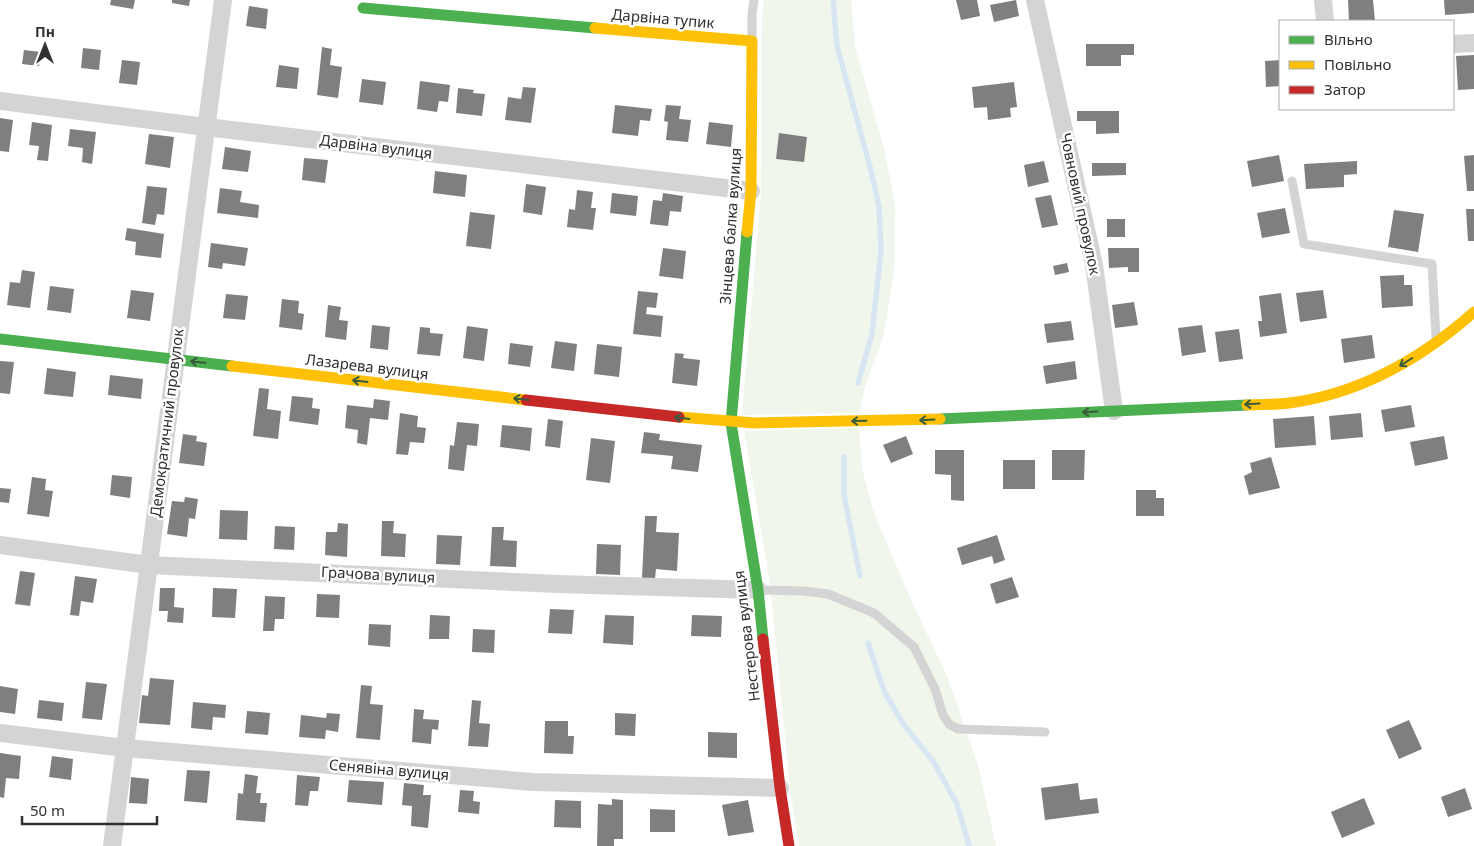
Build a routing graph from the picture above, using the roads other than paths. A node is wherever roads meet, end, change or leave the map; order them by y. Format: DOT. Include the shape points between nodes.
graph roads {
  1 [pos="223,0"];
  2 [pos="754,0"];
  3 [pos="1035,0"];
  4 [pos="1324,0"];
  5 [pos="363,8"];
  6 [pos="1325,20"];
  7 [pos="752,41"];
  8 [pos="1474,42"];
  9 [pos="1454,44"];
  10 [pos="0,101"];
  11 [pos="206,127"];
  12 [pos="1292,181"];
  13 [pos="751,191"];
  14 [pos="1474,312"];
  15 [pos="0,339"];
  16 [pos="1436,343"];
  17 [pos="176,360"];
  18 [pos="1114,411"];
  19 [pos="731,423"];
  20 [pos="0,545"];
  21 [pos="149,565"];
  22 [pos="758,590"];
  23 [pos="1045,732"];
  24 [pos="0,734"];
  25 [pos="125,748"];
  26 [pos="780,788"];
  27 [pos="112,846"];
  28 [pos="789,846"];
  1 -- 11 [label="street, Демократичний провулок"];
  2 -- 7 [label="lane, Зінцева балка вулиця"];
  3 -- 18 [label="street, Човновий провулок" via="1094,265"];
  4 -- 6 [label="street"];
  5 -- 7 [label="street, Дарвіна тупик"];
  7 -- 13 [label="street, Зінцева балка вулиця"];
  8 -- 9 [label="street"];
  10 -- 11 [label="street, Дарвіна вулиця"];
  11 -- 13 [label="street, Дарвіна вулиця"];
  11 -- 17 [label="street, Демократичний провулок"];
  12 -- 16 [label="lane" via="1304,244 1432,264"];
  13 -- 19 [label="street, Зінцева балка вулиця"];
  14 -- 16 [label="street"];
  15 -- 17 [label="street, Лазарева вулиця"];
  16 -- 18 [label="street, one-way" via="1390,372 1341,392 1289,403"];
  19 -- 17 [label="street, Лазарева вулиця, one-way"];
  17 -- 21 [label="street, Демократичний провулок"];
  18 -- 19 [label="street, one-way" via="908,421"];
  19 -- 22 [label="street, Нестерова вулиця"];
  20 -- 21 [label="street, Грачова вулиця"];
  21 -- 22 [label="street, Грачова вулиця"];
  21 -- 25 [label="street, Демократичний провулок"];
  22 -- 23 [label="lane" via="828,594 874,613 914,647 935,689 943,714 949,724 958,729"];
  22 -- 26 [label="street, Нестерова вулиця"];
  24 -- 25 [label="street, Сенявіна вулиця"];
  25 -- 26 [label="street, Сенявіна вулиця" via="533,782"];
  25 -- 27 [label="street, Демократичний провулок"];
  26 -- 28 [label="street, Нестерова вулиця"];
}
